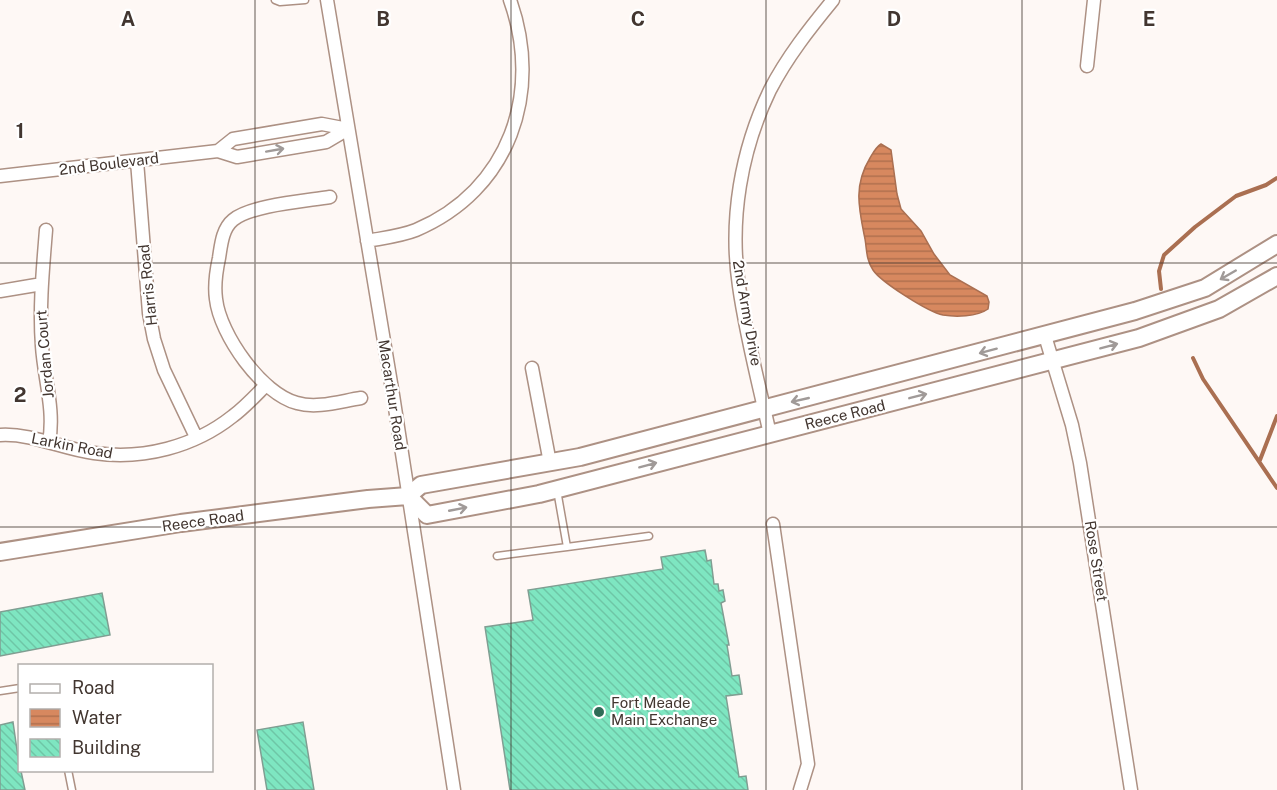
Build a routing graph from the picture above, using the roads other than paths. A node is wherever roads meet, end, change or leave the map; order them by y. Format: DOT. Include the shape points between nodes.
graph roads {
  1 [pos="275,0"];
  2 [pos="306,0"];
  3 [pos="327,0"];
  4 [pos="510,0"];
  5 [pos="833,0"];
  6 [pos="1094,0"];
  7 [pos="1087,66"];
  8 [pos="348,129"];
  9 [pos="218,151"];
  10 [pos="137,160"];
  11 [pos="0,176"];
  12 [pos="330,197"];
  13 [pos="46,230"];
  14 [pos="367,241"];
  15 [pos="1277,244"];
  16 [pos="1277,276"];
  17 [pos="42,284"];
  18 [pos="0,291"];
  19 [pos="1045,336"];
  20 [pos="1052,361"];
  21 [pos="532,368"];
  22 [pos="267,385"];
  23 [pos="361,398"];
  24 [pos="764,408"];
  25 [pos="770,434"];
  26 [pos="0,435"];
  27 [pos="196,438"];
  28 [pos="49,442"];
  29 [pos="550,463"];
  30 [pos="557,489"];
  31 [pos="408,496"];
  32 [pos="773,524"];
  33 [pos="649,536"];
  34 [pos="567,547"];
  35 [pos="0,552"];
  36 [pos="497,556"];
  37 [pos="18,688"];
  38 [pos="0,691"];
  39 [pos="68,772"];
  40 [pos="72,790"];
  41 [pos="454,790"];
  42 [pos="800,790"];
  43 [pos="1131,790"];
  1 -- 2 [label="lane"];
  3 -- 8 [label="street, Macarthur Road"];
  4 -- 14 [label="street" via="522,41 523,86 515,124 493,166 463,201 438,219 415,230"];
  5 -- 24 [label="street, 2nd Army Drive" via="798,44 771,90 751,138 739,190 739,287"];
  6 -- 7 [label="street"];
  9 -- 8 [label="street, 2nd Boulevard, one-way" via="237,157 315,144"];
  8 -- 9 [label="street, 2nd Boulevard" via="322,124 233,139"];
  8 -- 14 [label="street, Macarthur Road"];
  9 -- 10 [label="street, 2nd Boulevard"];
  10 -- 11 [label="street, 2nd Boulevard"];
  10 -- 27 [label="street, Harris Road" via="154,339"];
  12 -- 22 [label="street" via="244,214 232,221 222,241 215,282 218,312 231,341"];
  13 -- 17 [label="street, Jordan Court"];
  14 -- 31 [label="street, Macarthur Road"];
  15 -- 19 [label="street, Reece Road, one-way" via="1205,288"];
  20 -- 16 [label="street, Reece Road, one-way" via="1139,338 1219,309"];
  17 -- 18 [label="street"];
  17 -- 28 [label="street, Jordan Court" via="42,347 51,417"];
  19 -- 20 [label="street, Rose Street"];
  19 -- 24 [label="street, Reece Road, one-way"];
  25 -- 20 [label="street, Reece Road, one-way"];
  20 -- 43 [label="street, Rose Street" via="1080,463"];
  21 -- 29 [label="street"];
  22 -- 23 [label="street" via="297,403 312,405"];
  22 -- 27 [label="street, Larkin Road" via="233,416"];
  24 -- 25 [label="street, 2nd Army Drive"];
  24 -- 29 [label="street, Reece Road"];
  30 -- 25 [label="street, Reece Road, one-way"];
  26 -- 28 [label="street, Larkin Road"];
  27 -- 28 [label="street, Larkin Road" via="174,448 132,455 95,453"];
  29 -- 31 [label="street, Reece Road" via="421,484"];
  31 -- 30 [label="street, Reece Road, one-way" via="427,515"];
  30 -- 34 [label="lane"];
  31 -- 35 [label="street, Reece Road" via="181,523"];
  31 -- 41 [label="street, Macarthur Road"];
  32 -- 42 [label="street" via="808,764"];
  33 -- 34 [label="lane"];
  34 -- 36 [label="lane"];
  37 -- 38 [label="lane"];
  39 -- 40 [label="lane"];
}
